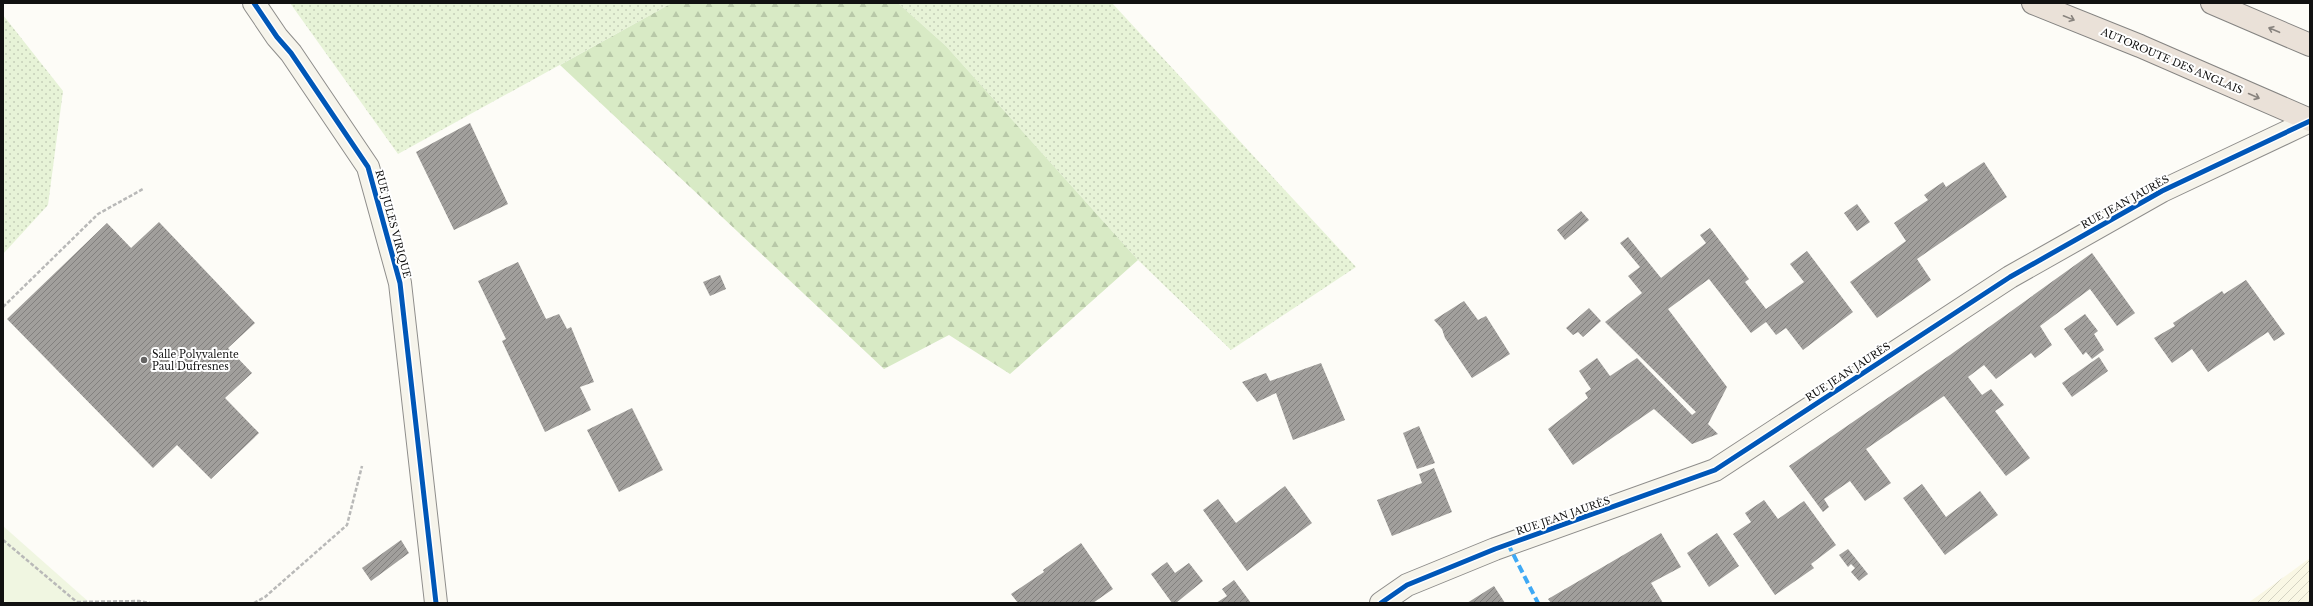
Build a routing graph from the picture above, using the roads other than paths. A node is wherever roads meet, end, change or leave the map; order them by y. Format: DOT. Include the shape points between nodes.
graph roads {
  1 [pos="254,3"];
  2 [pos="2033,3"];
  3 [pos="2212,3"];
  4 [pos="2310,45"];
  5 [pos="2310,121"];
  6 [pos="436,603"];
  7 [pos="1381,603"];
  1 -- 6 [label="street, RUE JULES VIRIQUE" via="292,54 368,167 400,283"];
  2 -- 5 [label="highway, AUTOROUTE DES ANGLAIS, one-way" via="2140,46"];
  4 -- 3 [label="highway, one-way"];
  5 -- 7 [label="street, RUE JEAN JAURÈS" via="2162,191 2010,277 1716,470 1495,549 1407,585"];
}
